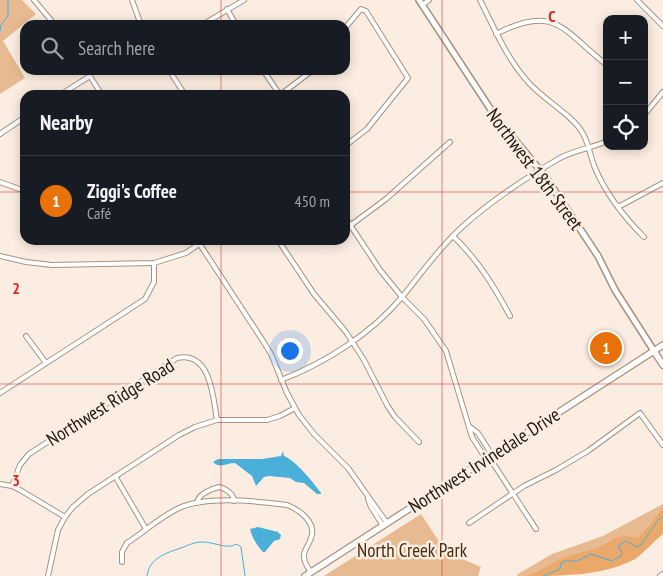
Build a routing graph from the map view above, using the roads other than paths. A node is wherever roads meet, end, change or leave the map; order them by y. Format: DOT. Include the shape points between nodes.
graph roads {
  1 [pos="34,0"];
  2 [pos="132,0"];
  3 [pos="244,0"];
  4 [pos="429,0"];
  5 [pos="480,0"];
  6 [pos="637,0"];
  7 [pos="420,2"];
  8 [pos="227,9"];
  9 [pos="51,20"];
  10 [pos="139,20"];
  11 [pos="210,20"];
  12 [pos="233,20"];
  13 [pos="350,22"];
  14 [pos="663,26"];
  15 [pos="496,34"];
  16 [pos="603,62"];
  17 [pos="172,75"];
  18 [pos="266,75"];
  19 [pos="306,75"];
  20 [pos="90,76"];
  21 [pos="68,90"];
  22 [pos="99,90"];
  23 [pos="182,90"];
  24 [pos="277,90"];
  25 [pos="287,90"];
  26 [pos="663,92"];
  27 [pos="646,105"];
  28 [pos="649,109"];
  29 [pos="20,120"];
  30 [pos="0,134"];
  31 [pos="450,142"];
  32 [pos="603,143"];
  33 [pos="350,144"];
  34 [pos="588,148"];
  35 [pos="541,171"];
  36 [pos="0,182"];
  37 [pos="663,183"];
  38 [pos="20,189"];
  39 [pos="618,207"];
  40 [pos="351,225"];
  41 [pos="453,236"];
  42 [pos="644,237"];
  43 [pos="195,245"];
  44 [pos="200,245"];
  45 [pos="281,245"];
  46 [pos="0,256"];
  47 [pos="154,263"];
  48 [pos="402,297"];
  49 [pos="510,316"];
  50 [pos="26,336"];
  51 [pos="351,341"];
  52 [pos="663,345"];
  53 [pos="654,351"];
  54 [pos="46,363"];
  55 [pos="663,365"];
  56 [pos="280,380"];
  57 [pos="0,392"];
  58 [pos="295,408"];
  59 [pos="217,420"];
  60 [pos="418,442"];
  61 [pos="663,446"];
  62 [pos="489,457"];
  63 [pos="116,476"];
  64 [pos="0,484"];
  65 [pos="12,486"];
  66 [pos="513,493"];
  67 [pos="234,501"];
  68 [pos="197,503"];
  69 [pos="65,518"];
  70 [pos="469,523"];
  71 [pos="385,524"];
  72 [pos="536,529"];
  73 [pos="146,530"];
  74 [pos="122,562"];
  75 [pos="311,572"];
  76 [pos="663,574"];
  77 [pos="48,576"];
  78 [pos="305,576"];
  79 [pos="660,576"];
  1 -- 9 [label="street"];
  2 -- 10 [label="street"];
  3 -- 8 [label="street"];
  4 -- 7 [label="street"];
  5 -- 15 [label="street"];
  6 -- 14 [label="street"];
  7 -- 35 [label="street, Northwest 18th Street" via="495,116"];
  8 -- 11 [label="street"];
  8 -- 12 [label="street"];
  13 -- 33 [label="street" via="361,9 366,12 408,78 367,129"];
  15 -- 16 [label="street" via="525,22 555,24 568,30"];
  15 -- 34 [label="street" via="513,64 529,83 578,126"];
  17 -- 23 [label="street"];
  18 -- 24 [label="street"];
  19 -- 25 [label="street"];
  20 -- 21 [label="street"];
  20 -- 22 [label="street"];
  26 -- 28 [label="street"];
  27 -- 28 [label="street"];
  29 -- 30 [label="street"];
  31 -- 40 [label="street" via="386,199"];
  32 -- 34 [label="street"];
  34 -- 35 [label="street" via="560,158"];
  34 -- 39 [label="street" via="598,175"];
  35 -- 41 [label="street" via="491,204"];
  35 -- 53 [label="street, Northwest 18th Street" via="598,256 615,290"];
  36 -- 38 [label="street"];
  37 -- 39 [label="street"];
  39 -- 42 [label="street"];
  40 -- 48 [label="street"];
  41 -- 48 [label="street"];
  41 -- 49 [label="street" via="474,257"];
  43 -- 47 [label="street" via="186,253"];
  44 -- 56 [label="street" via="263,340"];
  45 -- 51 [label="street"];
  46 -- 47 [label="street" via="52,265"];
  47 -- 54 [label="street" via="154,282 145,299"];
  48 -- 51 [label="street"];
  48 -- 62 [label="street" via="424,318 446,351 472,437"];
  50 -- 54 [label="street"];
  51 -- 56 [label="street" via="313,366"];
  51 -- 60 [label="street" via="372,373 387,405"];
  52 -- 53 [label="main road, Northwest Irvinedale Drive"];
  53 -- 55 [label="main road, Northwest 18th Street"];
  53 -- 62 [label="main road, Northwest Irvinedale Drive"];
  54 -- 57 [label="street"];
  56 -- 58 [label="street"];
  58 -- 59 [label="street" via="267,420"];
  58 -- 71 [label="street" via="314,434 348,468"];
  59 -- 63 [label="street" via="185,432"];
  59 -- 65 [label="street, Northwest Ridge Road" via="211,386 203,368 192,358 177,358 29,454 20,465"];
  61 -- 66 [label="street" via="640,413 572,460"];
  62 -- 66 [label="street"];
  62 -- 71 [label="main road, Northwest Irvinedale Drive"];
  63 -- 69 [label="street" via="80,500"];
  63 -- 73 [label="street"];
  64 -- 65 [label="street"];
  65 -- 69 [label="street"];
  66 -- 70 [label="street"];
  66 -- 72 [label="street"];
  67 -- 68 [label="street"];
  67 -- 68 [label="street" via="233,496 219,487 198,497"];
  67 -- 75 [label="street" via="288,505 304,515 313,531 304,555"];
  68 -- 73 [label="street" via="179,508"];
  69 -- 77 [label="street" via="54,544"];
  71 -- 75 [label="main road, Northwest Irvinedale Drive"];
  73 -- 74 [label="street" via="124,548"];
  75 -- 78 [label="main road, Northwest Irvinedale Drive"];
  76 -- 79 [label="street"];
}
